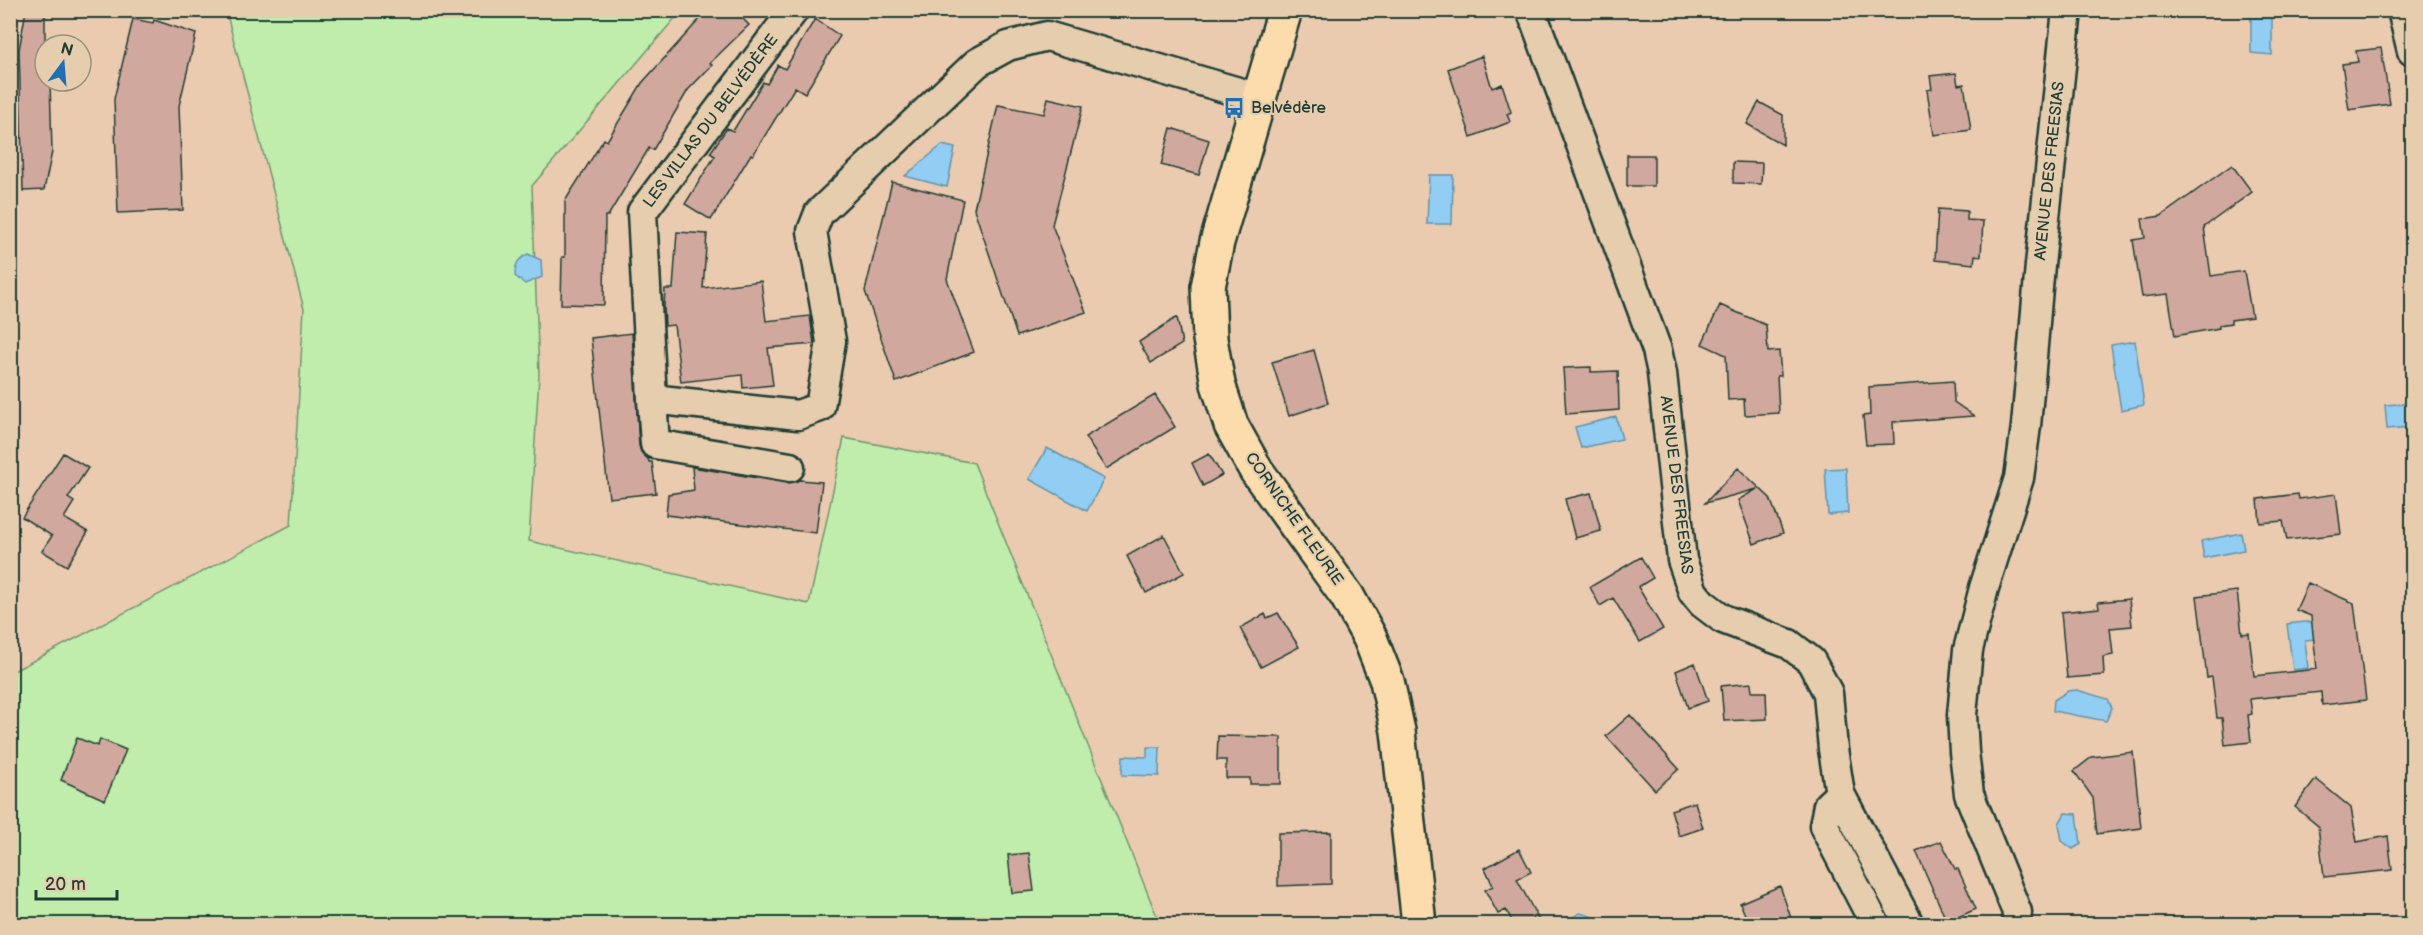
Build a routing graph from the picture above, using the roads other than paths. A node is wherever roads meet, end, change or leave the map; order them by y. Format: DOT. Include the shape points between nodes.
graph roads {
  1 [pos="794,10"];
  2 [pos="1286,10"];
  3 [pos="1531,10"];
  4 [pos="2067,10"];
  5 [pos="2402,10"];
  6 [pos="2412,51"];
  7 [pos="1259,98"];
  8 [pos="652,399"];
  9 [pos="790,467"];
  10 [pos="1840,794"];
  11 [pos="1419,924"];
  12 [pos="1875,924"];
  13 [pos="1909,924"];
  14 [pos="2016,924"];
  1 -- 8 [label="street, LES VILLAS DU BELVÉDÈRE" via="642,212"];
  2 -- 7 [label="main road, CORNICHE FLEURIE"];
  3 -- 10 [label="street, AVENUE DES FREESIAS" via="1657,350 1687,578 1702,603 1723,619 1789,644 1811,661 1828,693"];
  4 -- 14 [label="street, AVENUE DES FREESIAS" via="2019,478 1968,650 1962,715 1969,794 2017,912"];
  5 -- 6 [label="street"];
  7 -- 8 [label="street" via="1047,36 1008,46 977,63 819,213 812,231 831,341 820,407 798,415"];
  7 -- 11 [label="main road, CORNICHE FLEURIE" via="1217,242 1208,287 1210,339 1218,384 1231,424 1256,470 1347,596 1387,681 1398,731"];
  8 -- 9 [label="street, LES VILLAS DU BELVÉDÈRE" via="655,444"];
  10 -- 12 [label="street" via="1828,805 1824,826"];
  10 -- 13 [label="street, AVENUE DES FREESIAS"];
}
